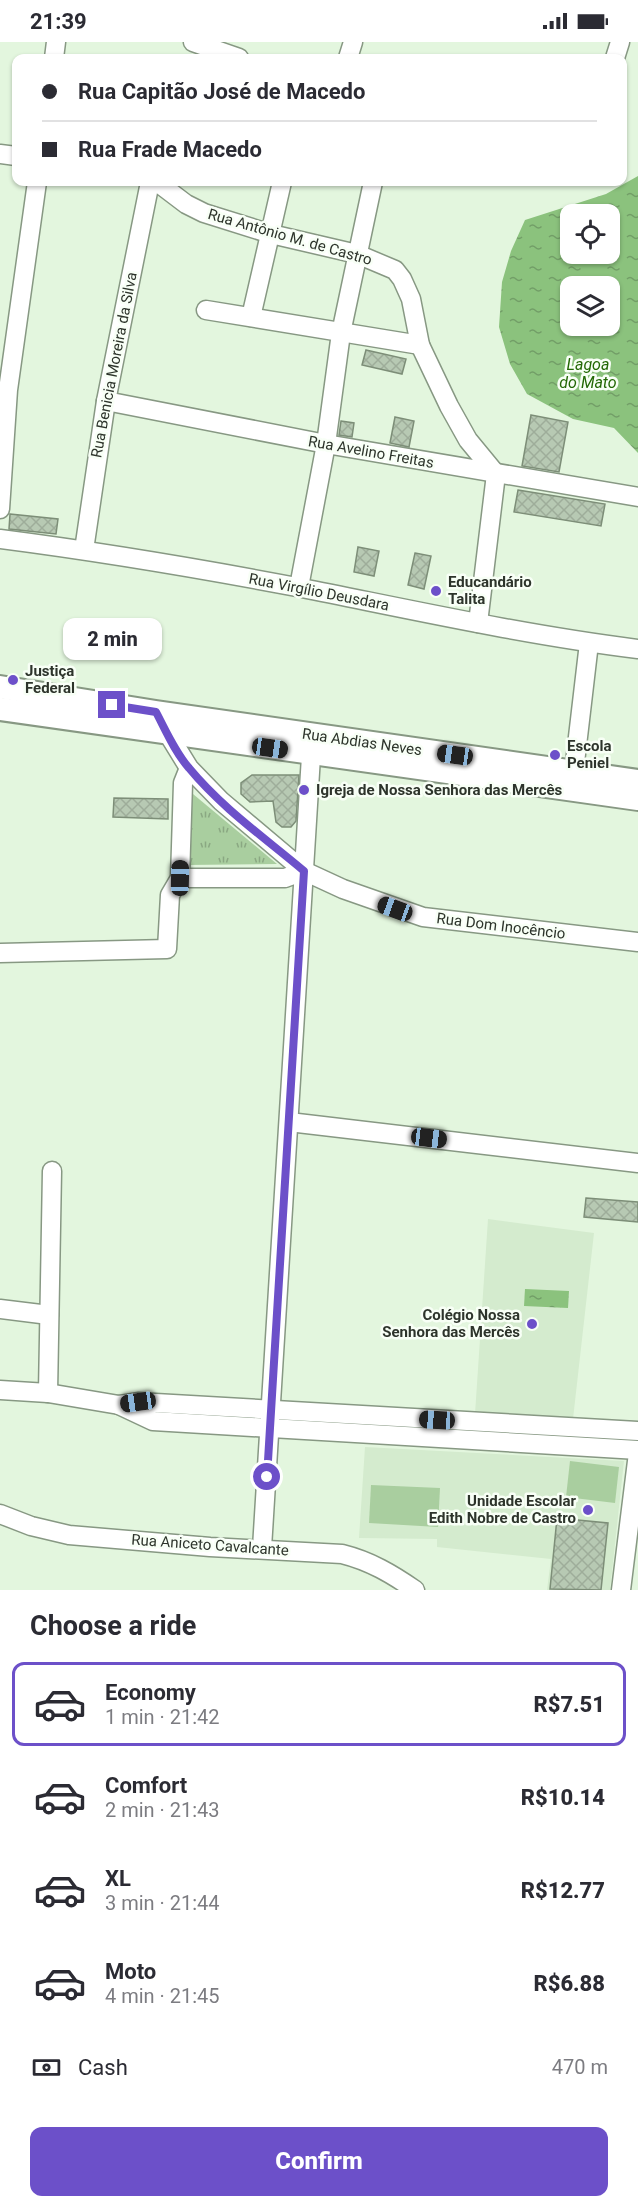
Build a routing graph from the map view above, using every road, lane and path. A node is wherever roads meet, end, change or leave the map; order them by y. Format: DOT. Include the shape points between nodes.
graph roads {
  1 [pos="193,42"];
  2 [pos="228,54"];
  3 [pos="36,186"];
  4 [pos="149,186"];
  5 [pos="162,186"];
  6 [pos="281,186"];
  7 [pos="372,186"];
  8 [pos="271,234"];
  9 [pos="357,254"];
  10 [pos="206,310"];
  11 [pos="251,318"];
  12 [pos="340,333"];
  13 [pos="420,345"];
  14 [pos="106,401"];
  15 [pos="326,444"];
  16 [pos="496,474"];
  17 [pos="638,497"];
  18 [pos="0,509"];
  19 [pos="0,539"];
  20 [pos="84,550"];
  21 [pos="299,588"];
  22 [pos="478,623"];
  23 [pos="589,643"];
  24 [pos="638,649"];
  25 [pos="0,687"];
  26 [pos="0,709"];
  27 [pos="156,712"];
  28 [pos="167,733"];
  29 [pos="312,744"];
  30 [pos="189,768"];
  31 [pos="501,770"];
  32 [pos="574,771"];
  33 [pos="638,781"];
  34 [pos="638,799"];
  35 [pos="304,871"];
  36 [pos="180,878"];
  37 [pos="638,942"];
  38 [pos="0,953"];
  39 [pos="289,1122"];
  40 [pos="638,1163"];
  41 [pos="52,1170"];
  42 [pos="0,1309"];
  43 [pos="49,1315"];
  44 [pos="0,1390"];
  45 [pos="48,1393"];
  46 [pos="275,1416"];
  47 [pos="415,1418"];
  48 [pos="634,1428"];
  49 [pos="414,1437"];
  50 [pos="638,1451"];
  51 [pos="0,1514"];
  52 [pos="262,1548"];
  53 [pos="415,1590"];
  54 [pos="621,1590"];
  1 -- 2 [label="street"];
  3 -- 18 [label="street" via="8,390"];
  4 -- 14 [label="street, Rua Benicia Moreira da Silva"];
  5 -- 8 [label="street, Rua Antônio M. de Castro" via="204,213"];
  6 -- 8 [label="street"];
  7 -- 9 [label="street"];
  8 -- 9 [label="street, Rua Antônio M. de Castro"];
  8 -- 11 [label="street"];
  9 -- 12 [label="street"];
  9 -- 13 [label="street, Rua Antônio M. de Castro" via="395,270 402,279 411,299"];
  10 -- 11 [label="street"];
  11 -- 12 [label="street"];
  12 -- 13 [label="street"];
  12 -- 15 [label="street"];
  13 -- 16 [label="street" via="468,440"];
  14 -- 15 [label="street, Rua Avelino Freitas"];
  14 -- 20 [label="street, Rua Benicia Moreira da Silva"];
  15 -- 16 [label="street, Rua Avelino Freitas"];
  15 -- 21 [label="street"];
  16 -- 17 [label="street, Rua Avelino Freitas"];
  16 -- 22 [label="street"];
  19 -- 20 [label="street, Rua Virgílio Deusdara"];
  20 -- 21 [label="street, Rua Virgílio Deusdara"];
  21 -- 22 [label="street, Rua Virgílio Deusdara"];
  22 -- 23 [label="street, Rua Virgílio Deusdara"];
  23 -- 24 [label="street, Rua Virgílio Deusdara"];
  23 -- 32 [label="street"];
  25 -- 27 [label="main road, Rua Abdias Neves"];
  26 -- 28 [label="main road, Rua Abdias Neves"];
  27 -- 28 [label="street, Rua Dom Inocêncio"];
  27 -- 29 [label="main road, Rua Abdias Neves"];
  28 -- 29 [label="main road, Rua Abdias Neves"];
  28 -- 30 [label="street, Rua Dom Inocêncio"];
  29 -- 31 [label="main road, Rua Abdias Neves"];
  29 -- 35 [label="street"];
  30 -- 35 [label="street, Rua Dom Inocêncio" via="221,801"];
  30 -- 36 [label="street" via="183,783"];
  31 -- 32 [label="main road, Rua Abdias Neves"];
  31 -- 34 [label="main road, Rua Abdias Neves"];
  32 -- 33 [label="main road, Rua Abdias Neves"];
  35 -- 36 [label="street" via="285,878"];
  35 -- 37 [label="street, Rua Dom Inocêncio" via="423,917"];
  35 -- 39 [label="street"];
  36 -- 38 [label="street" via="170,895 167,949"];
  39 -- 40 [label="street"];
  39 -- 46 [label="street"];
  41 -- 43 [label="street"];
  42 -- 43 [label="street"];
  43 -- 45 [label="street"];
  44 -- 45 [label="street"];
  45 -- 46 [label="street" via="119,1405 153,1421"];
  46 -- 47 [label="street"];
  46 -- 48 [label="street"];
  46 -- 49 [label="street"];
  46 -- 52 [label="street"];
  47 -- 48 [label="street"];
  47 -- 49 [label="street"];
  49 -- 50 [label="street"];
  50 -- 54 [label="street"];
  51 -- 52 [label="street, Rua Aniceto Cavalcante" via="69,1535"];
  52 -- 53 [label="street, Rua Aniceto Cavalcante" via="358,1558 386,1570"];
}
